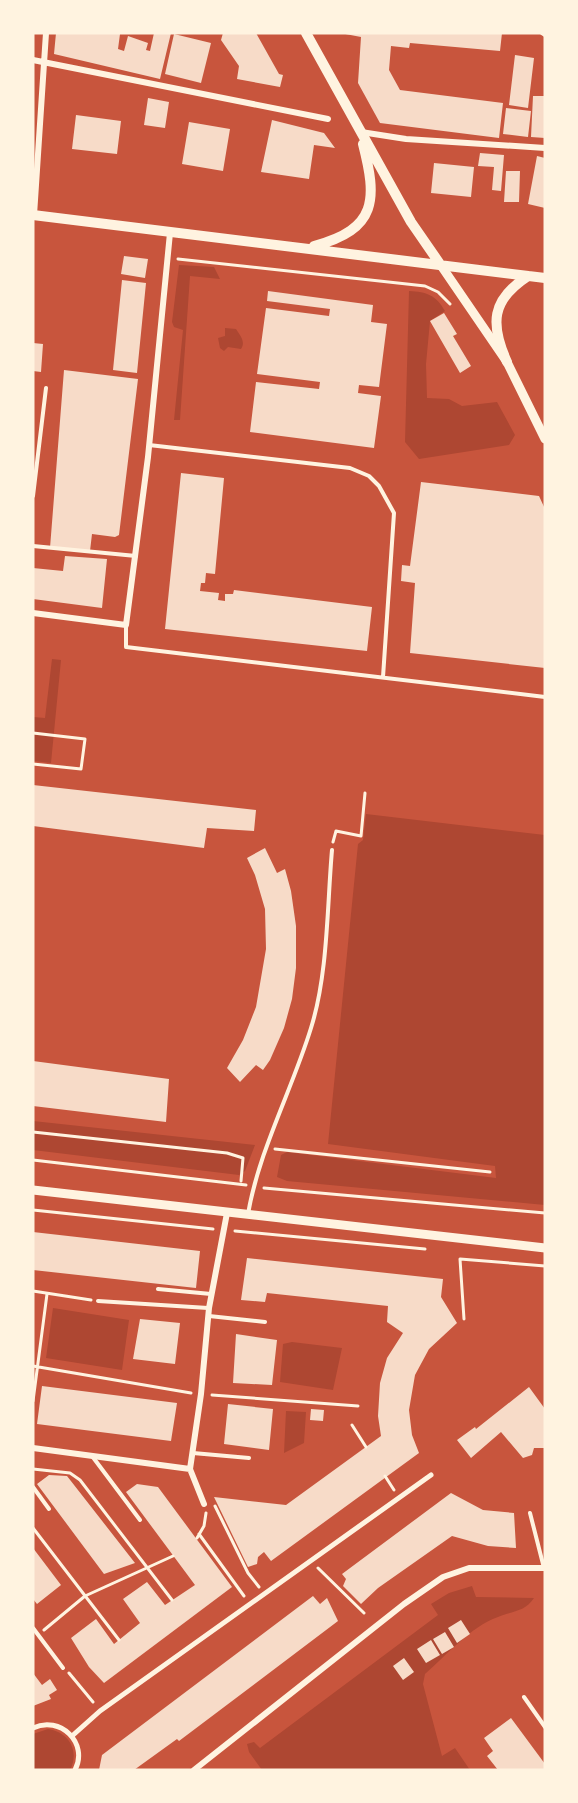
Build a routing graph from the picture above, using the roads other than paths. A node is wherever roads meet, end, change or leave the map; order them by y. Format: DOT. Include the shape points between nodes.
graph roads {
  1 [pos="46,33"];
  2 [pos="306,33"];
  3 [pos="312,38"];
  4 [pos="33,60"];
  5 [pos="45,63"];
  6 [pos="328,119"];
  7 [pos="360,132"];
  8 [pos="545,148"];
  9 [pos="34,215"];
  10 [pos="170,233"];
  11 [pos="309,247"];
  12 [pos="440,264"];
  13 [pos="528,276"];
  14 [pos="545,278"];
  15 [pos="507,362"];
  16 [pos="46,388"];
  17 [pos="545,439"];
  18 [pos="149,445"];
  19 [pos="33,496"];
  20 [pos="33,546"];
  21 [pos="136,556"];
  22 [pos="33,613"];
  23 [pos="126,625"];
  24 [pos="383,677"];
  25 [pos="545,697"];
  26 [pos="332,850"];
  27 [pos="33,1190"];
  28 [pos="227,1213"];
  29 [pos="248,1215"];
  30 [pos="545,1248"];
  31 [pos="158,1289"];
  32 [pos="211,1294"];
  33 [pos="98,1301"];
  34 [pos="209,1308"];
  35 [pos="208,1316"];
  36 [pos="265,1322"];
  37 [pos="33,1448"];
  38 [pos="192,1453"];
  39 [pos="92,1455"];
  40 [pos="249,1458"];
  41 [pos="190,1469"];
  42 [pos="431,1475"];
  43 [pos="33,1486"];
  44 [pos="204,1504"];
  45 [pos="49,1509"];
  46 [pos="530,1514"];
  47 [pos="140,1520"];
  48 [pos="544,1568"];
  49 [pos="33,1628"];
  50 [pos="63,1668"];
  51 [pos="524,1697"];
  52 [pos="545,1727"];
  53 [pos="33,1728"];
  54 [pos="72,1736"];
  55 [pos="75,1770"];
  56 [pos="194,1770"];
  1 -- 5 [label="street"];
  2 -- 3 [label="main road"];
  3 -- 7 [label="main road"];
  4 -- 5 [label="street"];
  5 -- 6 [label="street"];
  5 -- 9 [label="street"];
  7 -- 8 [label="street"];
  7 -- 11 [label="main road" via="371,176 369,208 354,228"];
  7 -- 12 [label="main road" via="411,222"];
  9 -- 10 [label="main road"];
  10 -- 11 [label="main road"];
  10 -- 18 [label="street"];
  11 -- 12 [label="main road"];
  12 -- 13 [label="main road"];
  12 -- 15 [label="street"];
  13 -- 14 [label="main road"];
  13 -- 15 [label="main road" via="503,297 498,308 497,340"];
  15 -- 17 [label="street"];
  16 -- 19 [label="lane"];
  18 -- 21 [label="street"];
  18 -- 24 [label="lane" via="350,468 380,486 394,513"];
  20 -- 21 [label="lane"];
  21 -- 23 [label="street"];
  22 -- 23 [label="street"];
  23 -- 24 [label="lane" via="126,647"];
  24 -- 25 [label="lane"];
  26 -- 29 [label="lane" via="321,984 312,1026 253,1186"];
  27 -- 28 [label="street"];
  28 -- 29 [label="street"];
  28 -- 32 [label="street"];
  29 -- 30 [label="street"];
  31 -- 32 [label="lane"];
  32 -- 34 [label="street"];
  33 -- 34 [label="lane"];
  34 -- 35 [label="street"];
  35 -- 36 [label="lane"];
  35 -- 38 [label="street"];
  37 -- 39 [label="street"];
  38 -- 40 [label="lane"];
  38 -- 41 [label="street"];
  39 -- 41 [label="street"];
  39 -- 47 [label="lane"];
  41 -- 44 [label="street"];
  42 -- 54 [label="street" via="100,1711"];
  43 -- 45 [label="lane"];
  46 -- 48 [label="lane"];
  48 -- 56 [label="street" via="469,1568 443,1577"];
  49 -- 50 [label="lane"];
  51 -- 52 [label="lane"];
  53 -- 54 [label="street" via="56,1725"];
  54 -- 55 [label="street" via="79,1756"];
}
